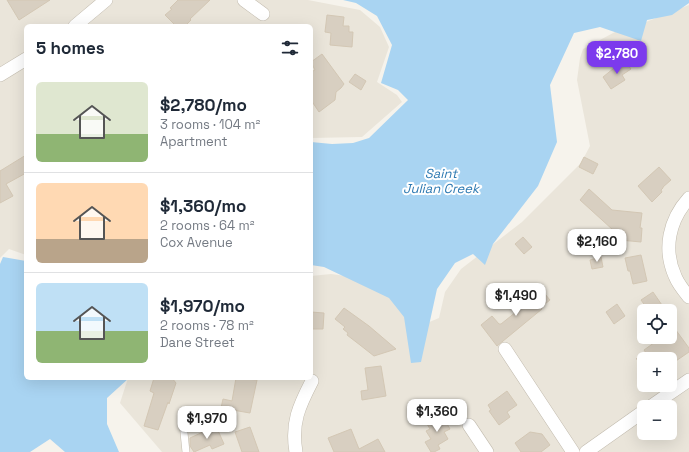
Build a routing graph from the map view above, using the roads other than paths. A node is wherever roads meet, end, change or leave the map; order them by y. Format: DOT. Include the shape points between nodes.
graph roads {
  1 [pos="106,0"];
  2 [pos="244,0"];
  3 [pos="263,14"];
  4 [pos="78,24"];
  5 [pos="24,60"];
  6 [pos="0,75"];
  7 [pos="689,198"];
  8 [pos="689,297"];
  9 [pos="505,349"];
  10 [pos="689,380"];
  11 [pos="312,381"];
  12 [pos="660,400"];
  13 [pos="637,416"];
  14 [pos="183,423"];
  15 [pos="469,425"];
  16 [pos="186,452"];
  17 [pos="296,452"];
  18 [pos="487,452"];
  19 [pos="573,452"];
  20 [pos="586,452"];
  1 -- 4 [label="street"];
  2 -- 3 [label="street"];
  5 -- 6 [label="street"];
  7 -- 8 [label="street" via="677,213 672,226 669,251 670,263 676,278"];
  9 -- 19 [label="street"];
  10 -- 12 [label="street"];
  11 -- 17 [label="street" via="300,402 296,418"];
  13 -- 20 [label="street"];
  14 -- 16 [label="lane"];
  15 -- 18 [label="street"];
}
